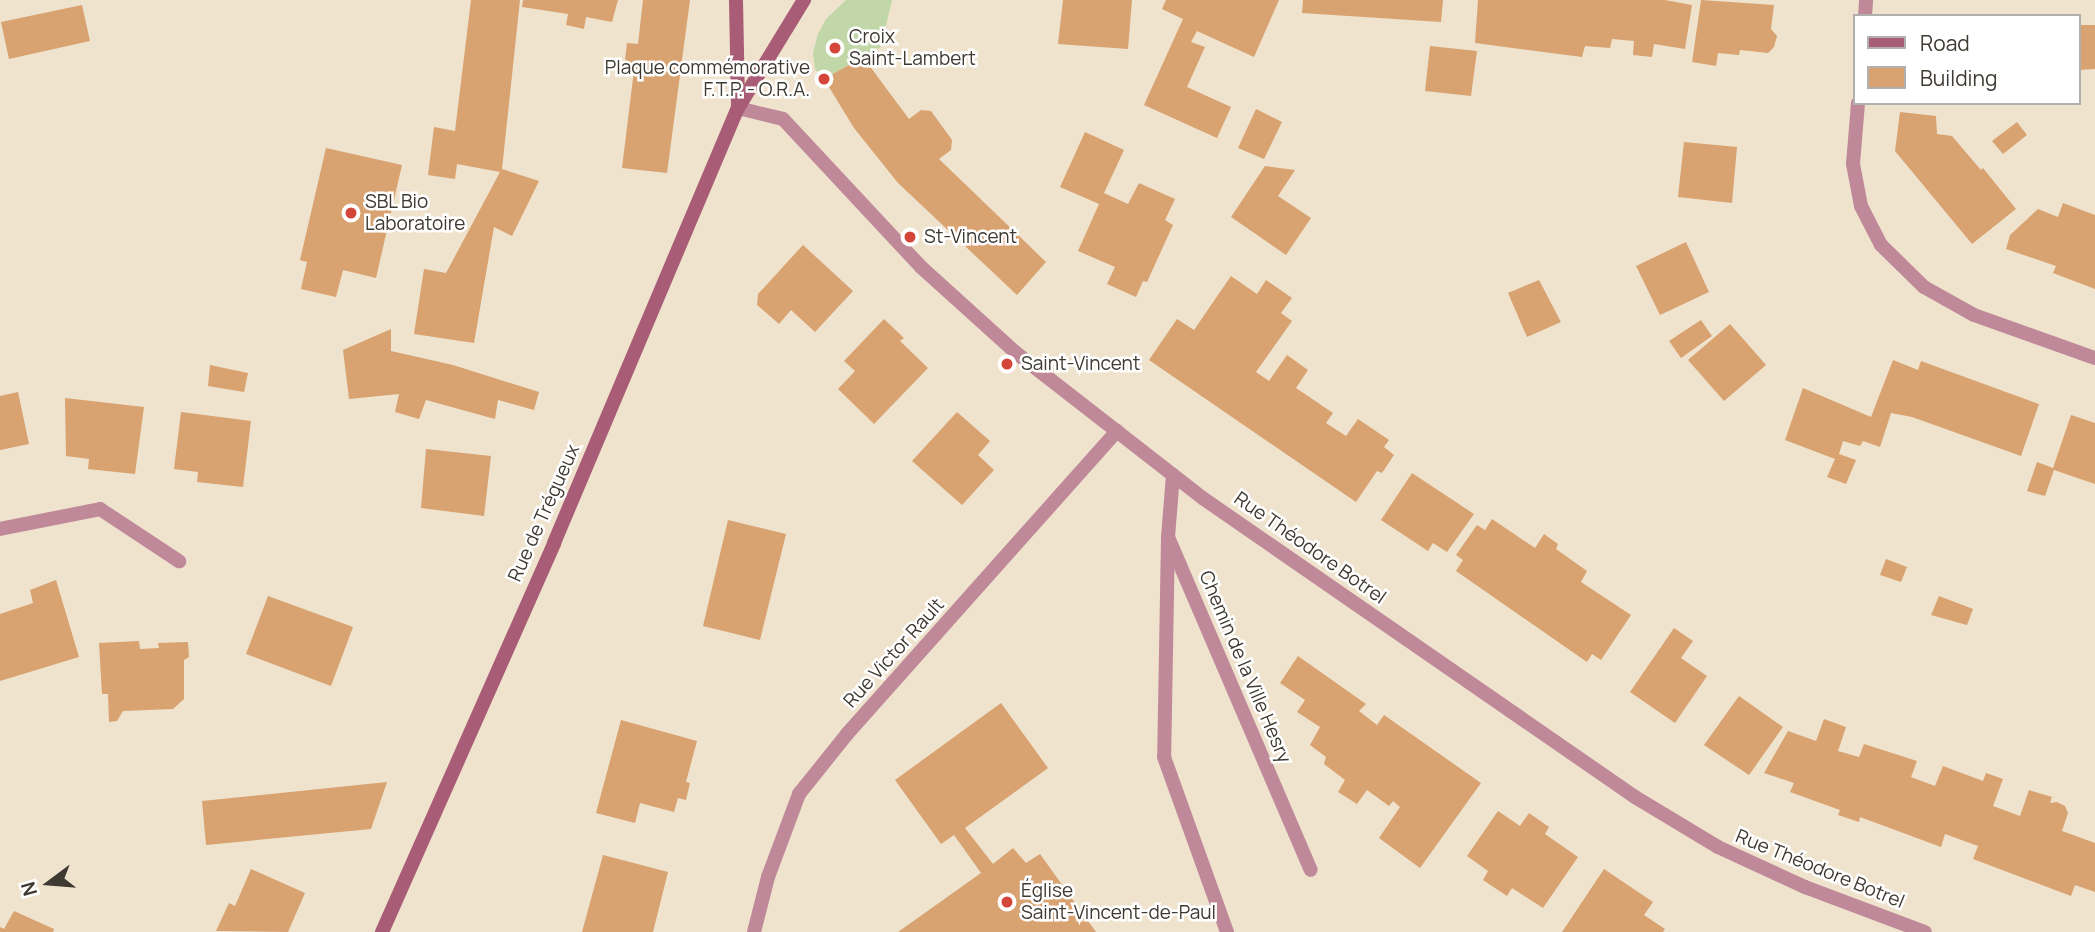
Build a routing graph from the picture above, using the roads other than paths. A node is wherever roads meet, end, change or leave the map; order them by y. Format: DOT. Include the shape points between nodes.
graph roads {
  1 [pos="736,0"];
  2 [pos="804,0"];
  3 [pos="1858,105"];
  4 [pos="738,107"];
  5 [pos="2095,358"];
  6 [pos="1117,431"];
  7 [pos="1173,475"];
  8 [pos="0,529"];
  9 [pos="1168,537"];
  10 [pos="179,561"];
  11 [pos="1311,870"];
  12 [pos="382,932"];
  13 [pos="754,932"];
  14 [pos="1227,932"];
  15 [pos="1925,932"];
  1 -- 4 [label="main road, Rue de Trégueux"];
  2 -- 4 [label="main road, Rue de Trégueux"];
  3 -- 5 [label="street" via="1853,164 1861,206 1881,245 1924,287 1974,315"];
  4 -- 6 [label="street, Rue Théodore Botrel" via="783,119 921,267 1015,352"];
  4 -- 12 [label="main road, Rue de Trégueux" via="554,543"];
  6 -- 7 [label="street, Rue Théodore Botrel"];
  6 -- 13 [label="street, Rue Victor Rault" via="799,794 768,877"];
  7 -- 9 [label="street, Chemin de la Ville Hesry"];
  7 -- 15 [label="street, Rue Théodore Botrel" via="1635,797 1718,847 1805,887"];
  8 -- 10 [label="street" via="100,509"];
  9 -- 11 [label="street, Chemin de la Ville Hesry"];
  9 -- 14 [label="street" via="1164,757"];
}
